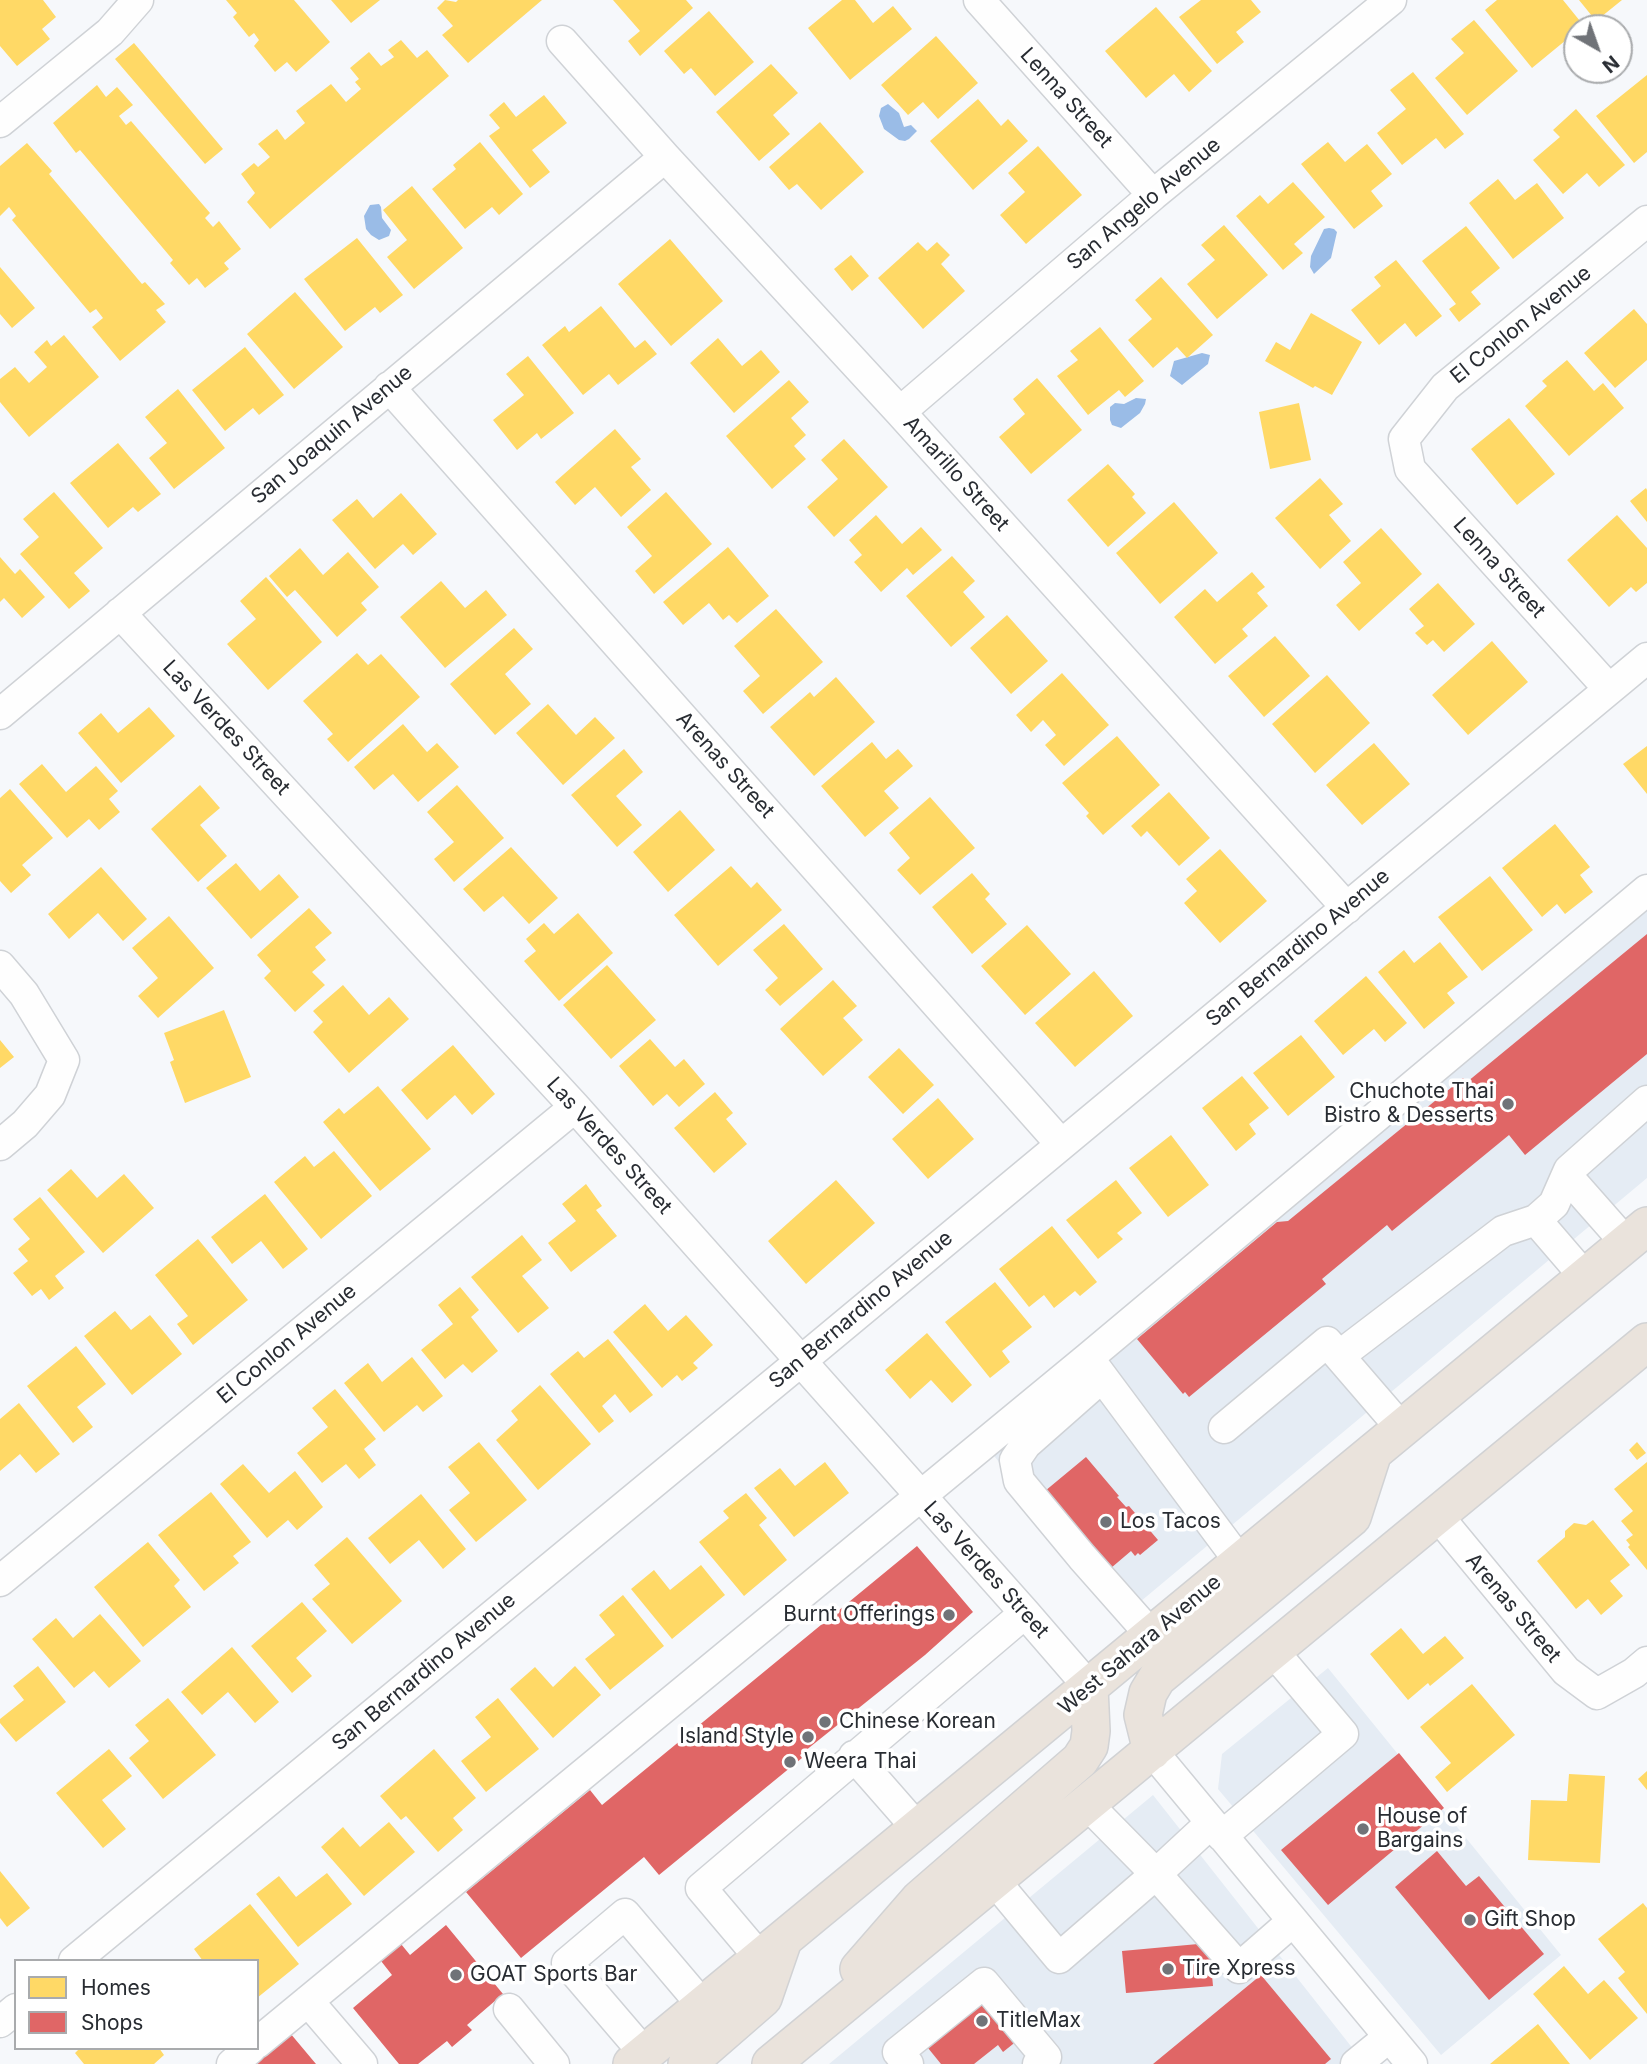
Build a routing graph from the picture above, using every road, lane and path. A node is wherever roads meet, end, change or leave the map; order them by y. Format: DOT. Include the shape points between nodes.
graph roads {
  1 [pos="979,0"];
  2 [pos="1391,0"];
  3 [pos="129,4"];
  4 [pos="562,41"];
  5 [pos="0,122"];
  6 [pos="665,157"];
  7 [pos="1153,195"];
  8 [pos="1647,221"];
  9 [pos="389,387"];
  10 [pos="900,412"];
  11 [pos="1404,439"];
  12 [pos="120,613"];
  13 [pos="1647,658"];
  14 [pos="1609,690"];
  15 [pos="0,714"];
  16 [pos="1647,890"];
  17 [pos="1347,908"];
  18 [pos="0,966"];
  19 [pos="1647,1101"];
  20 [pos="575,1107"];
  21 [pos="1061,1144"];
  22 [pos="0,1145"];
  23 [pos="1567,1176"];
  24 [pos="1536,1220"];
  25 [pos="1637,1234"];
  26 [pos="1585,1277"];
  27 [pos="1647,1342"];
  28 [pos="1339,1356"];
  29 [pos="801,1361"];
  30 [pos="1095,1367"];
  31 [pos="1224,1428"];
  32 [pos="1402,1429"];
  33 [pos="1373,1452"];
  34 [pos="919,1496"];
  35 [pos="1437,1515"];
  36 [pos="1240,1562"];
  37 [pos="0,1581"];
  38 [pos="1025,1612"];
  39 [pos="1152,1636"];
  40 [pos="1273,1651"];
  41 [pos="1647,1662"];
  42 [pos="1089,1687"];
  43 [pos="1152,1751"];
  44 [pos="854,1756"];
  45 [pos="1087,1804"];
  46 [pos="918,1829"];
  47 [pos="1217,1830"];
  48 [pos="1156,1874"];
  49 [pos="994,1880"];
  50 [pos="1293,1921"];
  51 [pos="772,1949"];
  52 [pos="76,1959"];
  53 [pos="309,2001"];
  54 [pos="703,2006"];
  55 [pos="509,2009"];
  56 [pos="14,2011"];
  57 [pos="0,2022"];
  58 [pos="1389,2037"];
  59 [pos="259,2041"];
  60 [pos="249,2050"];
  61 [pos="783,2054"];
  62 [pos="903,2058"];
  63 [pos="639,2059"];
  64 [pos="232,2064"];
  65 [pos="362,2064"];
  66 [pos="554,2064"];
  67 [pos="687,2064"];
  68 [pos="1038,2064"];
  69 [pos="1356,2064"];
  70 [pos="1412,2064"];
  1 -- 7 [label="street, Lenna Street"];
  2 -- 7 [label="street, San Angelo Avenue"];
  3 -- 5 [label="street" via="110,32"];
  4 -- 6 [label="street, Amarillo Street"];
  6 -- 9 [label="street, San Joaquin Avenue"];
  6 -- 10 [label="street, Amarillo Street"];
  7 -- 10 [label="street, San Angelo Avenue"];
  8 -- 11 [label="street, El Conlon Avenue" via="1445,387"];
  9 -- 12 [label="street, San Joaquin Avenue"];
  9 -- 21 [label="street, Arenas Street"];
  10 -- 17 [label="street, Amarillo Street"];
  11 -- 14 [label="street, Lenna Street" via="1410,469"];
  12 -- 15 [label="street, San Joaquin Avenue"];
  12 -- 20 [label="street, Las Verdes Street"];
  13 -- 14 [label="street, San Bernardino Avenue"];
  14 -- 17 [label="street, San Bernardino Avenue"];
  16 -- 30 [label="street"];
  17 -- 21 [label="street, San Bernardino Avenue"];
  18 -- 22 [label="street" via="24,994 64,1060 50,1095"];
  19 -- 23 [label="street"];
  20 -- 29 [label="street, Las Verdes Street"];
  20 -- 37 [label="street, El Conlon Avenue"];
  21 -- 29 [label="street, San Bernardino Avenue"];
  23 -- 24 [label="street" via="1555,1204"];
  23 -- 25 [label="street"];
  24 -- 26 [label="street"];
  24 -- 28 [label="street" via="1503,1231"];
  25 -- 26 [label="main road, West Sahara Avenue"];
  26 -- 32 [label="main road, West Sahara Avenue"];
  27 -- 35 [label="main road"];
  28 -- 31 [label="street" via="1327,1342"];
  28 -- 32 [label="street"];
  29 -- 34 [label="street, Las Verdes Street"];
  29 -- 52 [label="street, San Bernardino Avenue"];
  30 -- 34 [label="street"];
  30 -- 36 [label="street"];
  30 -- 39 [label="street" via="1026,1444 1015,1461 1019,1481"];
  32 -- 33 [label="main road, West Sahara Avenue"];
  33 -- 36 [label="main road, West Sahara Avenue"];
  33 -- 43 [label="main road" via="1352,1517 1157,1678 1143,1715"];
  34 -- 38 [label="street, Las Verdes Street"];
  34 -- 53 [label="street"];
  35 -- 40 [label="main road"];
  35 -- 41 [label="street, Arenas Street" via="1566,1671 1597,1694"];
  36 -- 39 [label="main road, West Sahara Avenue"];
  38 -- 42 [label="street, Las Verdes Street"];
  38 -- 44 [label="street"];
  39 -- 42 [label="main road, West Sahara Avenue"];
  40 -- 43 [label="main road"];
  40 -- 47 [label="street" via="1343,1734"];
  42 -- 46 [label="main road, West Sahara Avenue"];
  42 -- 61 [label="main road" via="1091,1731 1080,1760 920,1899"];
  43 -- 45 [label="main road"];
  43 -- 47 [label="street"];
  44 -- 46 [label="street"];
  44 -- 51 [label="street" via="701,1888"];
  45 -- 48 [label="street"];
  45 -- 49 [label="main road"];
  46 -- 51 [label="main road, West Sahara Avenue"];
  47 -- 48 [label="street"];
  47 -- 50 [label="street"];
  48 -- 49 [label="street" via="1059,1958"];
  48 -- 50 [label="street" via="1239,1968"];
  49 -- 61 [label="main road"];
  50 -- 58 [label="street"];
  51 -- 54 [label="main road, West Sahara Avenue"];
  51 -- 67 [label="main road" via="763,1998"];
  53 -- 59 [label="street"];
  53 -- 65 [label="street"];
  54 -- 63 [label="main road, West Sahara Avenue"];
  54 -- 63 [label="street" via="625,1914 567,1963"];
  55 -- 66 [label="street"];
  56 -- 57 [label="street"];
  58 -- 69 [label="street"];
  58 -- 70 [label="street"];
  60 -- 64 [label="street"];
  62 -- 68 [label="street" via="984,1983 1046,2057"];
}
